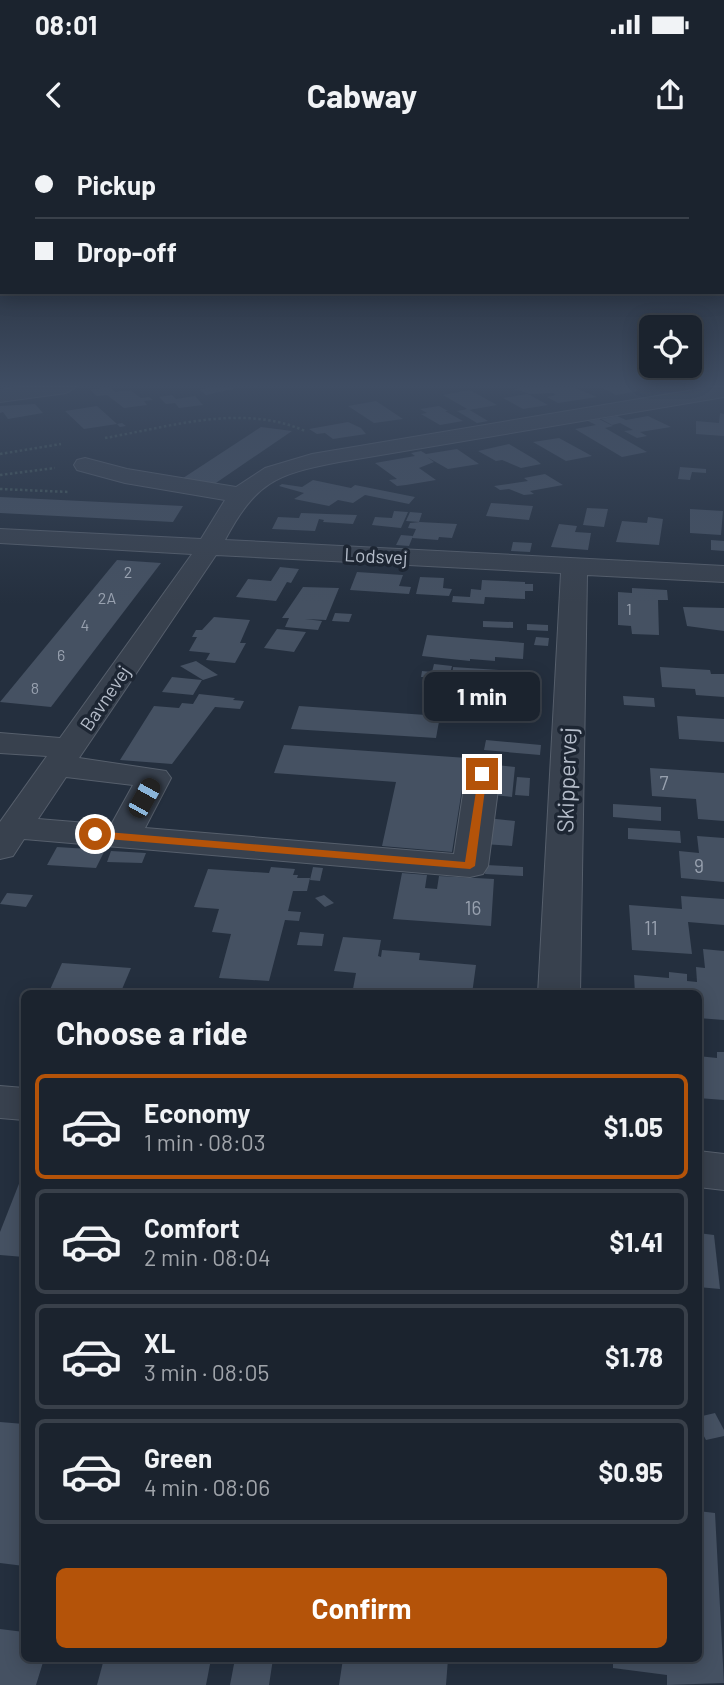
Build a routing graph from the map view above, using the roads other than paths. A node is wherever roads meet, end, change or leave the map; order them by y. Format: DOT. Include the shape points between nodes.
graph roads {
  1 [pos="319,459"];
  2 [pos="85,465"];
  3 [pos="240,495"];
  4 [pos="5,546"];
  5 [pos="209,547"];
  6 [pos="574,566"];
  7 [pos="724,574"];
  8 [pos="0,743"];
  9 [pos="65,757"];
  10 [pos="482,774"];
  11 [pos="122,836"];
  12 [pos="7,838"];
  13 [pos="559,990"];
  14 [pos="0,1102"];
  15 [pos="21,1104"];
  16 [pos="702,1169"];
  17 [pos="724,1172"];
  1 -- 3 [label="street" via="262,477"];
  2 -- 3 [label="street"];
  3 -- 5 [label="street, Bavnevej"];
  4 -- 5 [label="street, Lodsvej" via="28,538"];
  5 -- 6 [label="street, Lodsvej"];
  5 -- 9 [label="street, Bavnevej"];
  6 -- 7 [label="street, Lodsvej"];
  6 -- 13 [label="street, Skippervej"];
  8 -- 9 [label="street"];
  9 -- 11 [label="street" via="154,778"];
  9 -- 12 [label="street, Bavnevej"];
  10 -- 11 [label="street" via="470,866"];
  11 -- 12 [label="street"];
  14 -- 15 [label="street"];
  16 -- 17 [label="street"];
}
